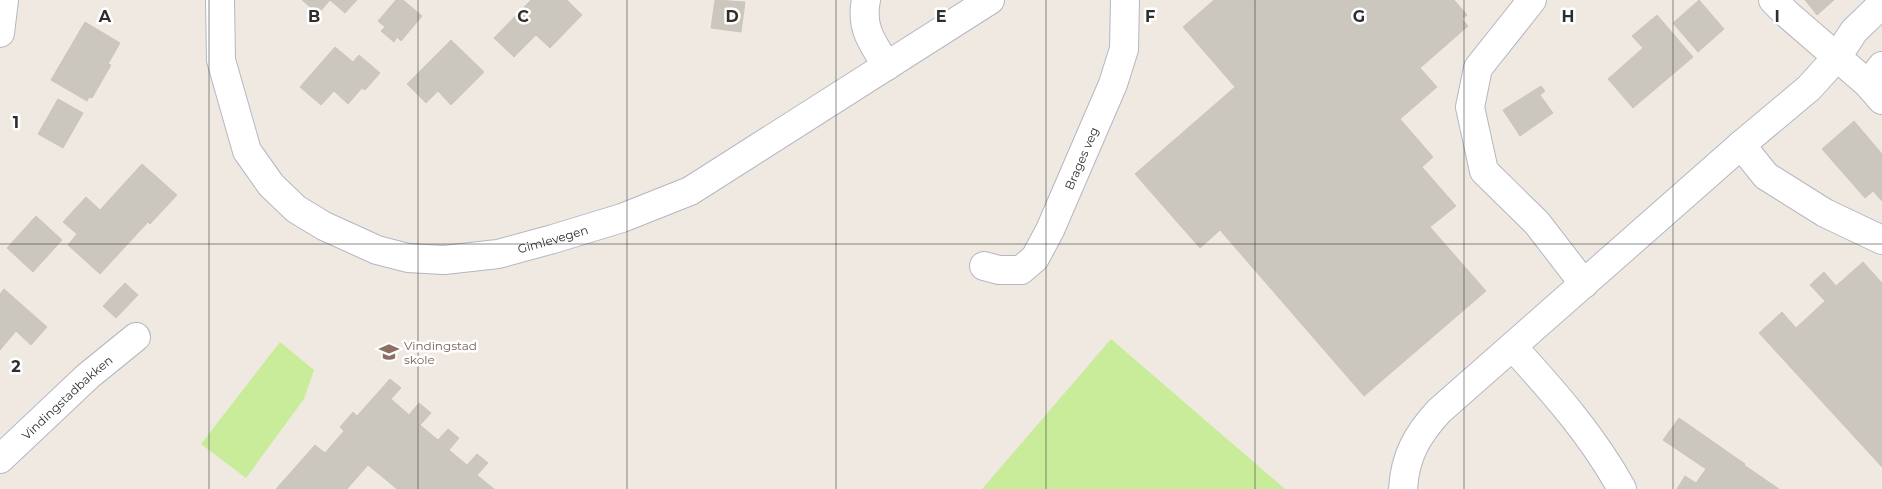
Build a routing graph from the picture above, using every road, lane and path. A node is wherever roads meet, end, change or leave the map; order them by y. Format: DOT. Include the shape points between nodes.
graph roads {
  1 [pos="4,0"];
  2 [pos="220,0"];
  3 [pos="866,0"];
  4 [pos="990,0"];
  5 [pos="1125,0"];
  6 [pos="1532,0"];
  7 [pos="1773,0"];
  8 [pos="1882,4"];
  9 [pos="0,33"];
  10 [pos="1837,57"];
  11 [pos="887,66"];
  12 [pos="1877,83"];
  13 [pos="1741,145"];
  14 [pos="1882,240"];
  15 [pos="984,266"];
  16 [pos="1584,284"];
  17 [pos="136,337"];
  18 [pos="1513,347"];
  19 [pos="0,459"];
  20 [pos="1403,489"];
  21 [pos="1622,489"];
  1 -- 9 [label="street"];
  2 -- 11 [label="street, Gimlevegen" via="221,60 247,150 271,185 296,209 324,226 377,250 408,258 444,260 498,254 622,218 690,191"];
  3 -- 11 [label="street" via="866,33"];
  4 -- 11 [label="street, Gimlevegen"];
  5 -- 15 [label="street, Brages veg" via="1124,49 1114,84 1050,230 1035,258 1021,270"];
  6 -- 16 [label="street" via="1478,68 1470,107 1484,171 1537,223"];
  7 -- 10 [label="street"];
  8 -- 10 [label="street" via="1854,31"];
  10 -- 12 [label="street"];
  10 -- 13 [label="street" via="1809,88"];
  13 -- 14 [label="street" via="1766,176 1825,212"];
  13 -- 16 [label="street"];
  16 -- 18 [label="street"];
  17 -- 19 [label="street, Vindingstadbakken" via="88,376"];
  18 -- 20 [label="street" via="1439,411 1422,430 1408,457"];
  18 -- 21 [label="street" via="1559,398 1597,448"];
}
